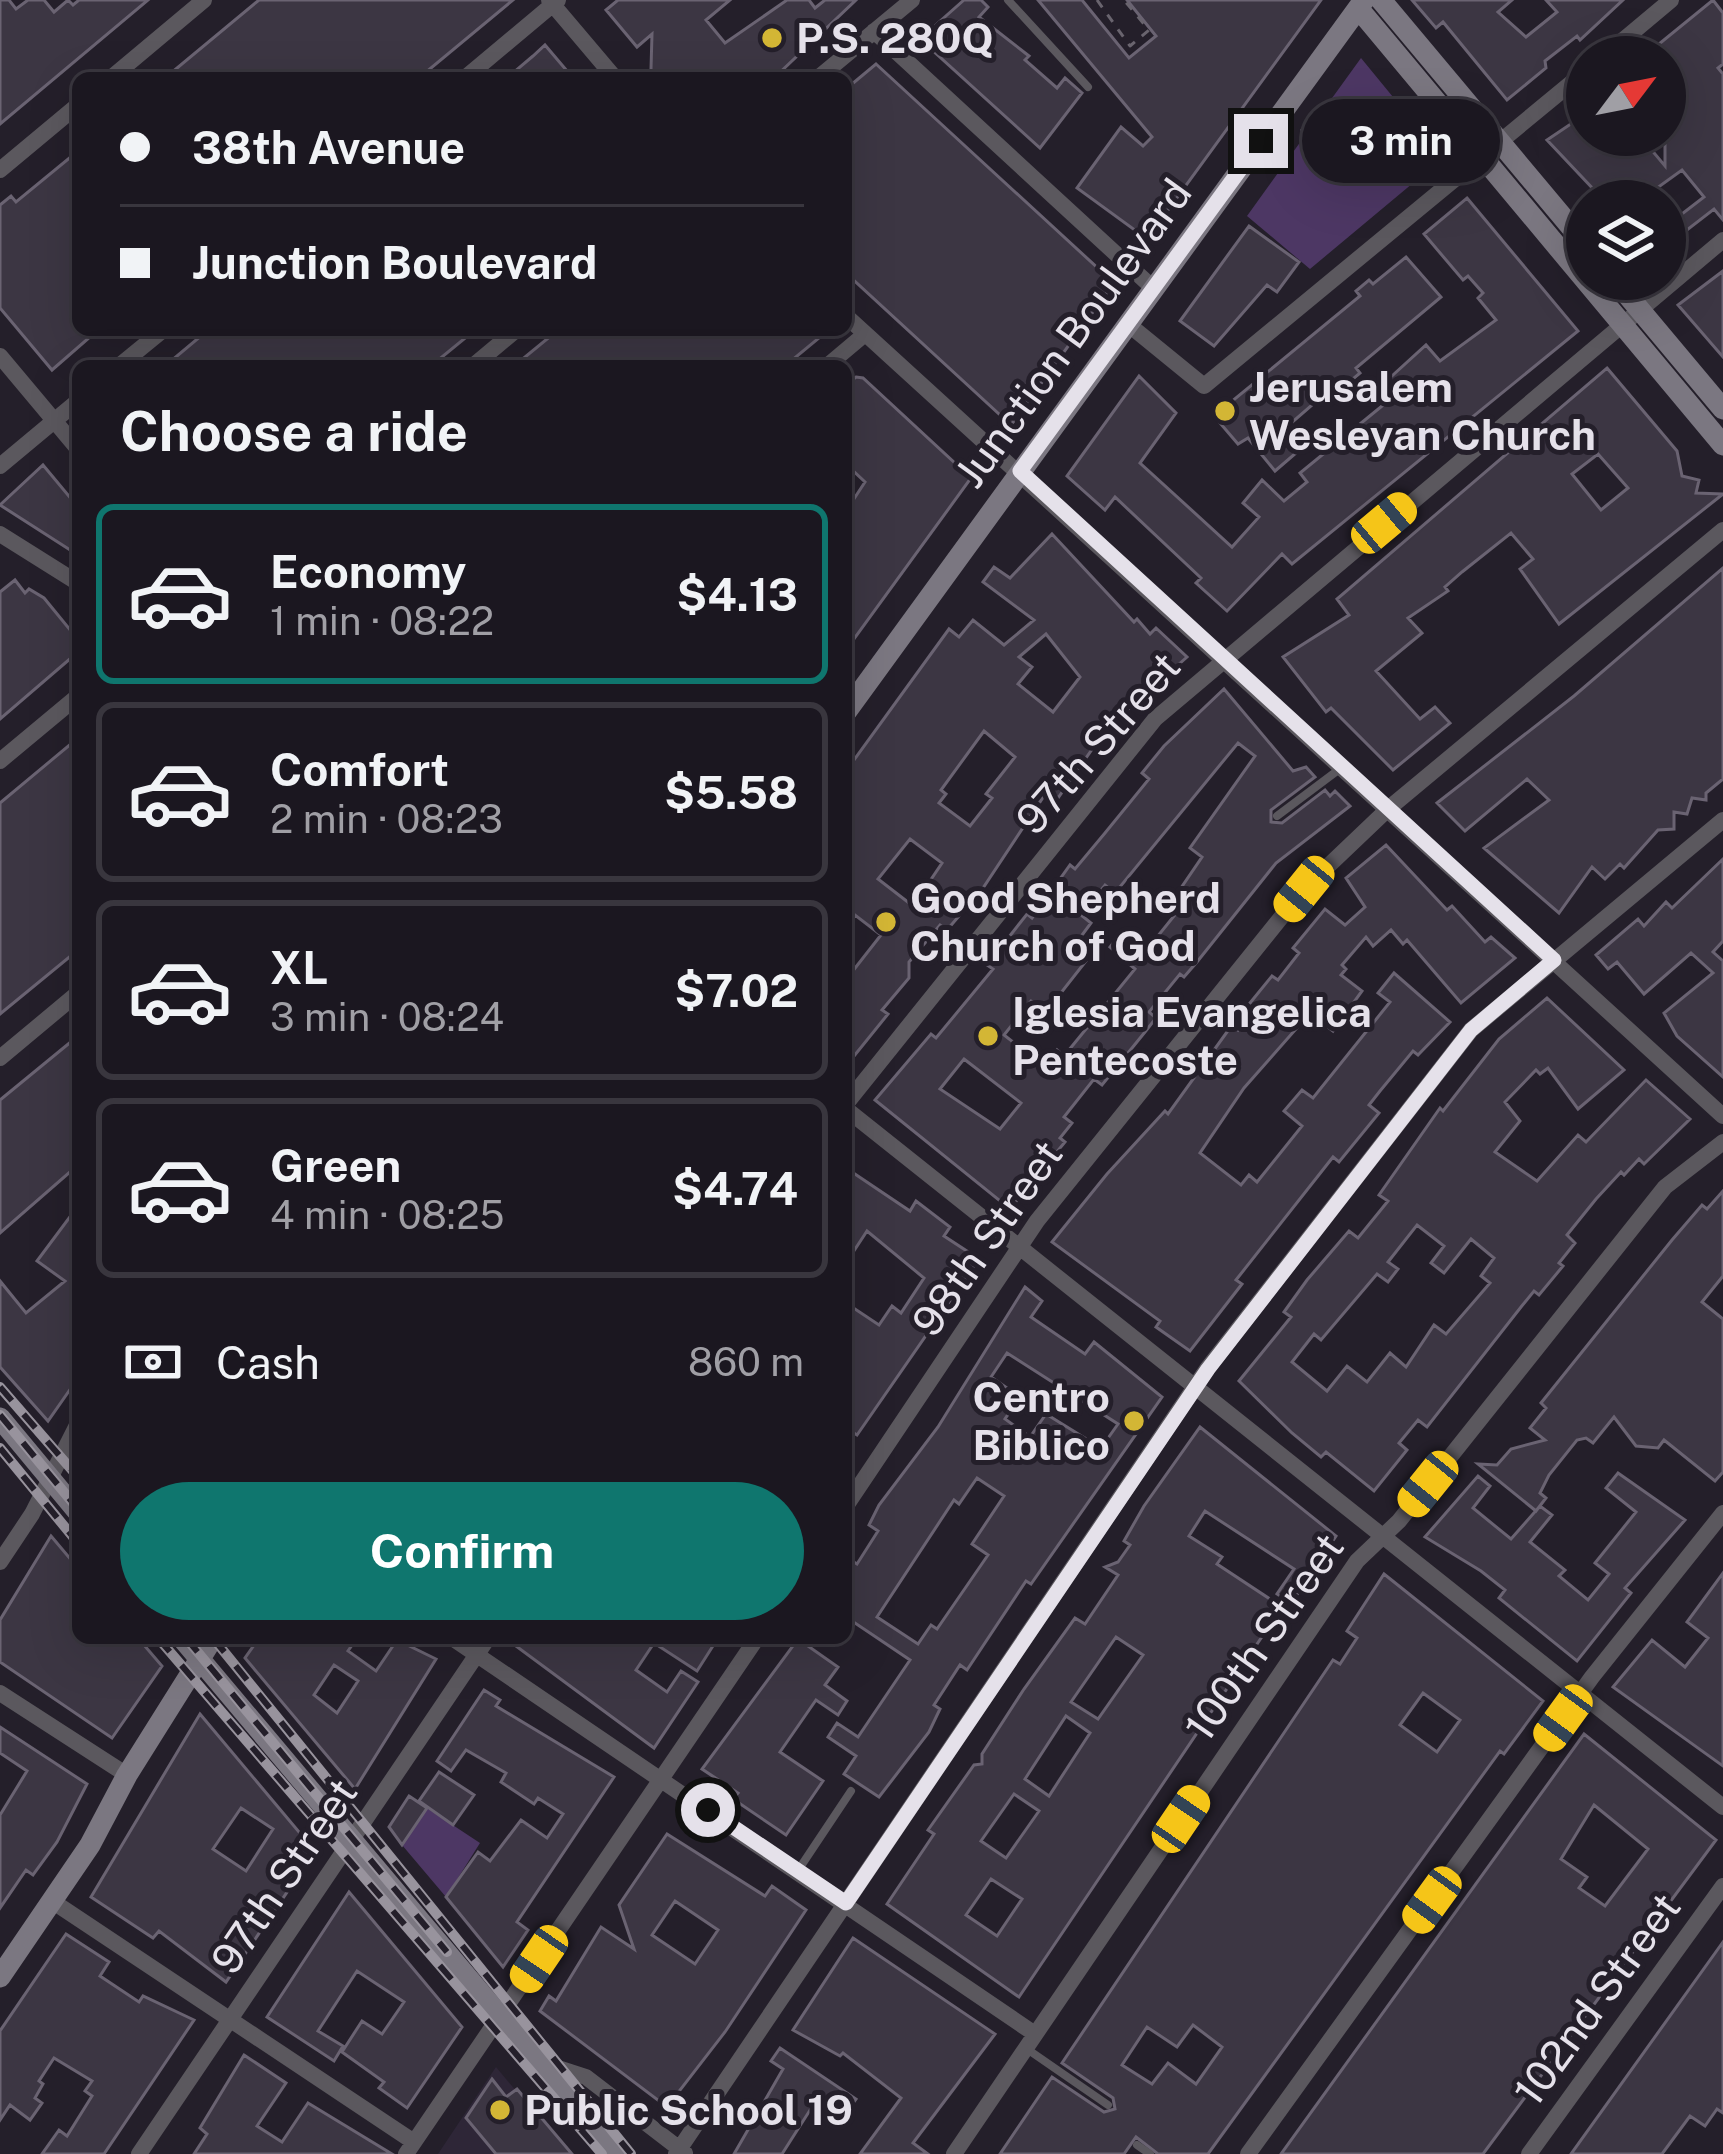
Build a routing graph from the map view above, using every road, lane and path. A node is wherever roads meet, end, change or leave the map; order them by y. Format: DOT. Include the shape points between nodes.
graph roads {
  1 [pos="204,0"];
  2 [pos="912,0"];
  3 [pos="1007,0"];
  4 [pos="1097,0"];
  5 [pos="1124,0"];
  6 [pos="1381,0"];
  7 [pos="1671,0"];
  8 [pos="553,1"];
  9 [pos="1358,3"];
  10 [pos="874,31"];
  11 [pos="1628,36"];
  12 [pos="117,72"];
  13 [pos="472,72"];
  14 [pos="610,72"];
  15 [pos="825,72"];
  16 [pos="1088,87"];
  17 [pos="1566,88"];
  18 [pos="72,110"];
  19 [pos="1301,129"];
  20 [pos="1316,143"];
  21 [pos="1492,150"];
  22 [pos="0,170"];
  23 [pos="1566,225"];
  24 [pos="1723,240"];
  25 [pos="1153,289"];
  26 [pos="1623,300"];
  27 [pos="1631,317"];
  28 [pos="852,322"];
  29 [pos="1129,324"];
  30 [pos="865,334"];
  31 [pos="156,336"];
  32 [pos="509,336"];
  33 [pos="0,356"];
  34 [pos="126,360"];
  35 [pos="480,360"];
  36 [pos="833,360"];
  37 [pos="72,405"];
  38 [pos="1723,409"];
  39 [pos="54,421"];
  40 [pos="72,442"];
  41 [pos="1723,445"];
  42 [pos="0,466"];
  43 [pos="1020,471"];
  44 [pos="1723,530"];
  45 [pos="0,534"];
  46 [pos="72,580"];
  47 [pos="1223,658"];
  48 [pos="72,701"];
  49 [pos="852,704"];
  50 [pos="0,761"];
  51 [pos="1342,767"];
  52 [pos="1388,809"];
  53 [pos="1277,816"];
  54 [pos="1723,820"];
  55 [pos="1554,960"];
  56 [pos="72,998"];
  57 [pos="0,1058"];
  58 [pos="852,1098"];
  59 [pos="852,1111"];
  60 [pos="1723,1116"];
  61 [pos="1723,1142"];
  62 [pos="1019,1249"];
  63 [pos="1196,1387"];
  64 [pos="0,1418"];
  65 [pos="72,1436"];
  66 [pos="51,1480"];
  67 [pos="852,1497"];
  68 [pos="72,1505"];
  69 [pos="1723,1513"];
  70 [pos="1380,1536"];
  71 [pos="0,1562"];
  72 [pos="187,1644"];
  73 [pos="209,1644"];
  74 [pos="461,1644"];
  75 [pos="484,1644"];
  76 [pos="753,1644"];
  77 [pos="477,1655"];
  78 [pos="199,1658"];
  79 [pos="0,1693"];
  80 [pos="1580,1696"];
  81 [pos="127,1775"];
  82 [pos="662,1778"];
  83 [pos="850,1791"];
  84 [pos="1723,1807"];
  85 [pos="352,1839"];
  86 [pos="798,1871"];
  87 [pos="1723,1886"];
  88 [pos="52,1901"];
  89 [pos="846,1903"];
  90 [pos="0,1977"];
  91 [pos="503,2013"];
  92 [pos="231,2018"];
  93 [pos="1030,2041"];
  94 [pos="543,2063"];
  95 [pos="1108,2104"];
  96 [pos="1137,2145"];
  97 [pos="410,2148"];
  98 [pos="681,2152"];
  99 [pos="140,2154"];
  100 [pos="616,2154"];
  101 [pos="954,2154"];
  102 [pos="1150,2154"];
  103 [pos="1248,2154"];
  104 [pos="1528,2154"];
  1 -- 12 [label="street"];
  2 -- 10 [label="street"];
  3 -- 16 [label="lane"];
  4 -- 5 [label="path" via="1130,46 1149,30"];
  6 -- 21 [label="main road"];
  7 -- 11 [label="street"];
  8 -- 13 [label="street"];
  8 -- 14 [label="street"];
  9 -- 21 [label="main road"];
  9 -- 25 [label="main road, Junction Boulevard"];
  10 -- 15 [label="street"];
  10 -- 25 [label="street"];
  17 -- 21 [label="street"];
  18 -- 22 [label="street"];
  19 -- 20 [label="path"];
  21 -- 23 [label="main road"];
  21 -- 27 [label="main road"];
  21 -- 29 [label="street" via="1204,386"];
  24 -- 27 [label="street, 97th Street"];
  25 -- 29 [label="main road, Junction Boulevard"];
  26 -- 27 [label="main road"];
  27 -- 38 [label="main road"];
  27 -- 41 [label="main road"];
  27 -- 47 [label="street, 97th Street"];
  28 -- 30 [label="street"];
  29 -- 43 [label="main road, Junction Boulevard"];
  30 -- 36 [label="street"];
  30 -- 43 [label="street"];
  31 -- 34 [label="street"];
  32 -- 35 [label="street"];
  33 -- 39 [label="street"];
  37 -- 39 [label="street"];
  39 -- 40 [label="street"];
  39 -- 42 [label="street"];
  43 -- 47 [label="street"];
  43 -- 49 [label="main road, Junction Boulevard"];
  44 -- 52 [label="street, 98th Street"];
  45 -- 46 [label="street"];
  47 -- 51 [label="street"];
  47 -- 58 [label="street, 97th Street" via="1155,719"];
  48 -- 50 [label="street"];
  51 -- 52 [label="street"];
  51 -- 53 [label="lane"];
  52 -- 55 [label="street"];
  52 -- 62 [label="street, 98th Street" via="1304,889"];
  54 -- 55 [label="street"];
  55 -- 60 [label="street"];
  55 -- 63 [label="street" via="1471,1030"];
  56 -- 57 [label="street"];
  59 -- 62 [label="street"];
  61 -- 70 [label="street, 100th Street" via="1665,1187"];
  62 -- 63 [label="street"];
  62 -- 67 [label="street, 98th Street"];
  63 -- 70 [label="street"];
  63 -- 89 [label="street"];
  64 -- 66 [label="main road"];
  65 -- 66 [label="street"];
  66 -- 68 [label="main road"];
  66 -- 71 [label="street"];
  69 -- 80 [label="street"];
  70 -- 80 [label="street"];
  70 -- 93 [label="street, 100th Street"];
  72 -- 78 [label="main road"];
  73 -- 78 [label="main road"];
  74 -- 77 [label="street"];
  75 -- 77 [label="street, 97th Street"];
  76 -- 82 [label="street"];
  77 -- 82 [label="street"];
  77 -- 85 [label="street, 97th Street"];
  78 -- 81 [label="main road"];
  78 -- 85 [label="main road"];
  79 -- 81 [label="street"];
  80 -- 84 [label="street"];
  80 -- 103 [label="street"];
  81 -- 88 [label="main road"];
  82 -- 86 [label="street"];
  82 -- 91 [label="street"];
  83 -- 86 [label="lane"];
  85 -- 91 [label="main road"];
  85 -- 92 [label="street, 97th Street"];
  86 -- 89 [label="street"];
  87 -- 104 [label="street, 102nd Street"];
  88 -- 90 [label="main road"];
  88 -- 92 [label="street"];
  89 -- 93 [label="street"];
  89 -- 98 [label="street"];
  91 -- 94 [label="main road"];
  91 -- 97 [label="street"];
  92 -- 97 [label="street"];
  92 -- 99 [label="street, 97th Street"];
  93 -- 95 [label="lane"];
  93 -- 101 [label="street, 100th Street"];
  94 -- 98 [label="street" via="586,2077"];
  94 -- 100 [label="main road"];
  96 -- 102 [label="lane"];
}
